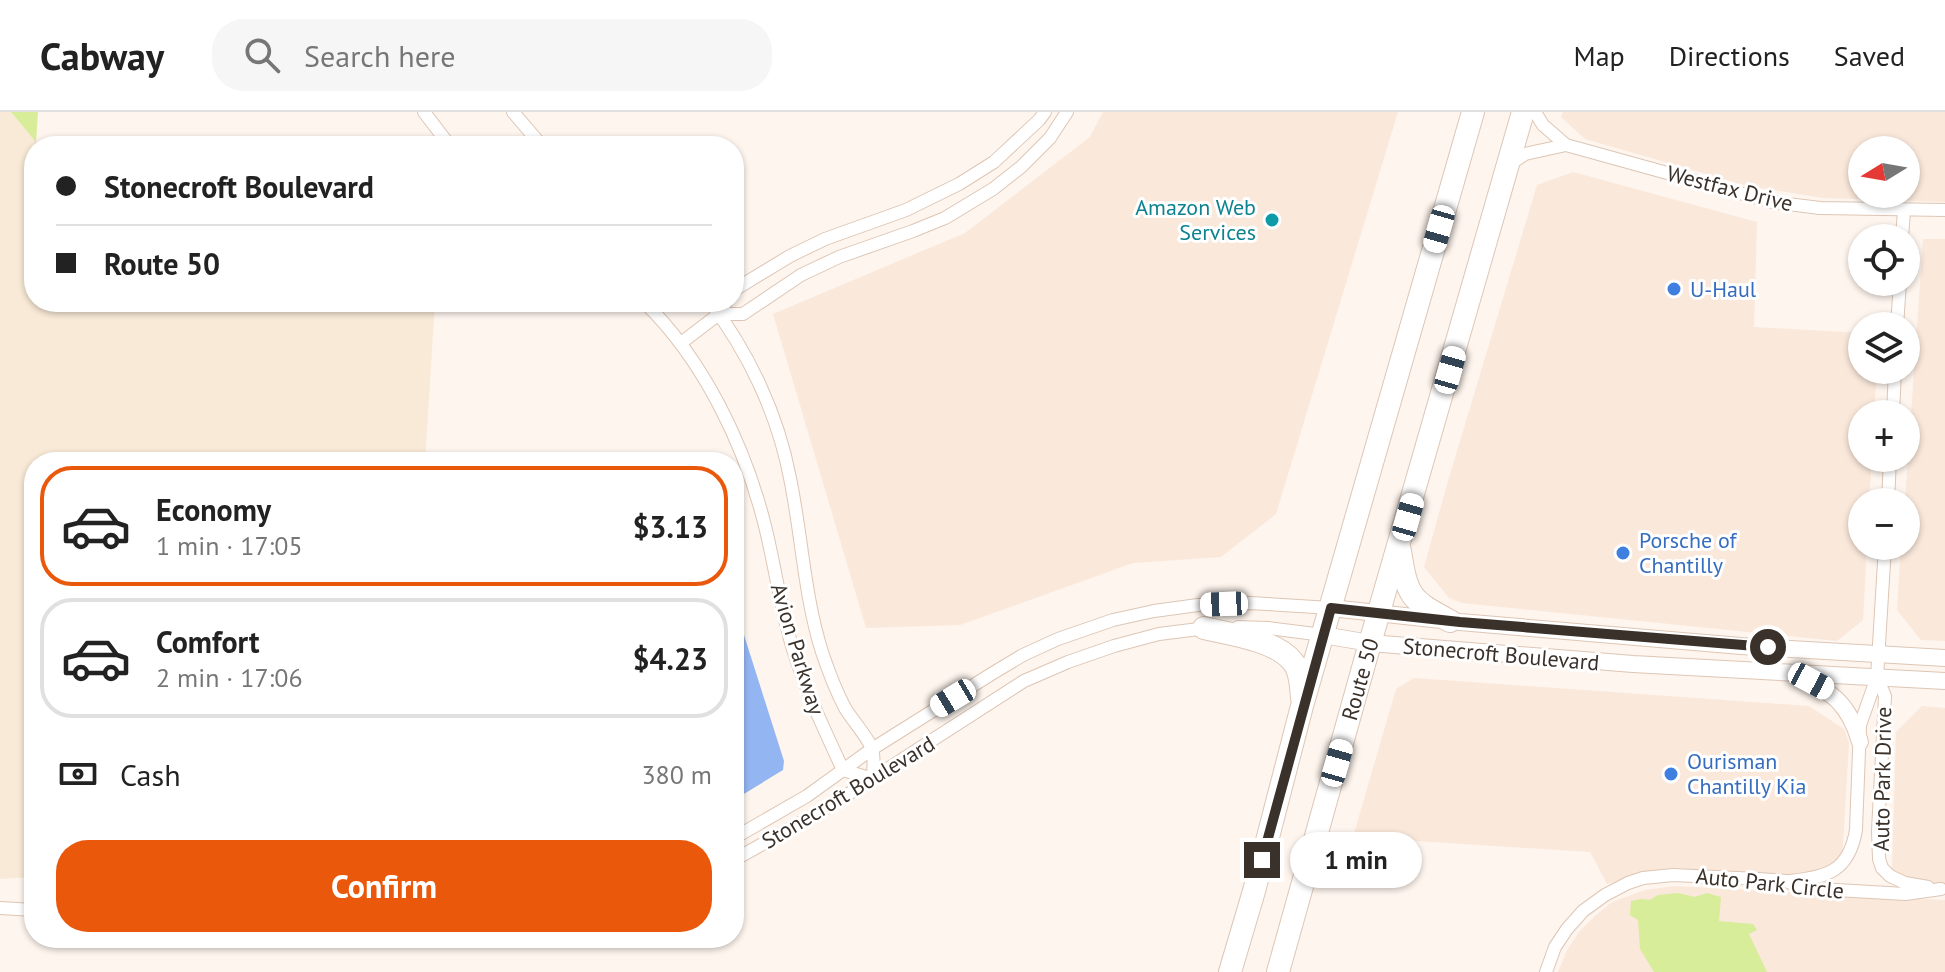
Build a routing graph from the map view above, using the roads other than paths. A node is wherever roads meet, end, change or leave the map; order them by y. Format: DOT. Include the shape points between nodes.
graph roads {
  1 [pos="424,112"];
  2 [pos="513,112"];
  3 [pos="1045,112"];
  4 [pos="1067,112"];
  5 [pos="1473,112"];
  6 [pos="1523,112"];
  7 [pos="1535,112"];
  8 [pos="442,136"];
  9 [pos="533,136"];
  10 [pos="1566,145"];
  11 [pos="1509,165"];
  12 [pos="1904,210"];
  13 [pos="1945,210"];
  14 [pos="1903,224"];
  15 [pos="744,284"];
  16 [pos="655,312"];
  17 [pos="718,312"];
  18 [pos="725,312"];
  19 [pos="736,312"];
  20 [pos="681,343"];
  21 [pos="742,452"];
  22 [pos="744,457"];
  23 [pos="1399,546"];
  24 [pos="1884,560"];
  25 [pos="1331,608"];
  26 [pos="1379,614"];
  27 [pos="1450,621"];
  28 [pos="1204,628"];
  29 [pos="1323,635"];
  30 [pos="1370,643"];
  31 [pos="1878,654"];
  32 [pos="1945,658"];
  33 [pos="1794,672"];
  34 [pos="1877,677"];
  35 [pos="1945,681"];
  36 [pos="1302,706"];
  37 [pos="1860,742"];
  38 [pos="872,749"];
  39 [pos="843,770"];
  40 [pos="873,779"];
  41 [pos="744,832"];
  42 [pos="744,854"];
  43 [pos="1786,881"];
  44 [pos="1905,883"];
  45 [pos="1943,889"];
  46 [pos="0,908"];
  47 [pos="24,909"];
  48 [pos="1230,972"];
  49 [pos="1278,972"];
  50 [pos="1546,972"];
  1 -- 8 [label="street"];
  2 -- 9 [label="street"];
  3 -- 15 [label="street" via="994,162 959,184 825,239"];
  4 -- 19 [label="street" via="1050,138 993,189 945,218 801,275 743,314"];
  5 -- 25 [label="highway"];
  6 -- 11 [label="highway, Route 50"];
  7 -- 10 [label="street, Westfax Drive"];
  10 -- 11 [label="street, Westfax Drive" via="1525,154"];
  10 -- 12 [label="street, Westfax Drive" via="1772,202"];
  11 -- 23 [label="highway, Route 50"];
  12 -- 13 [label="street, Westfax Drive"];
  12 -- 14 [label="street"];
  16 -- 20 [label="street, Avion Parkway"];
  17 -- 20 [label="street"];
  18 -- 38 [label="street, Avion Parkway" via="784,451 822,653 845,708"];
  20 -- 21 [label="street, Avion Parkway"];
  22 -- 39 [label="street, Avion Parkway" via="792,645 808,695"];
  23 -- 26 [label="highway, Route 50"];
  23 -- 27 [label="highway" via="1409,591 1422,607"];
  24 -- 31 [label="street"];
  25 -- 26 [label="main road, Stonecroft Boulevard"];
  25 -- 29 [label="highway"];
  25 -- 38 [label="street, Stonecroft Boulevard" via="1198,605 1113,620 1023,655"];
  26 -- 27 [label="main road, Stonecroft Boulevard"];
  26 -- 30 [label="highway, Route 50"];
  27 -- 31 [label="main road, Stonecroft Boulevard"];
  28 -- 29 [label="street, Stonecroft Boulevard"];
  28 -- 36 [label="highway" via="1281,652 1295,664"];
  28 -- 40 [label="street, Stonecroft Boulevard" via="1114,646 1024,681"];
  29 -- 30 [label="main road, Stonecroft Boulevard"];
  29 -- 36 [label="highway"];
  30 -- 33 [label="main road, Stonecroft Boulevard"];
  30 -- 49 [label="highway, Route 50"];
  31 -- 32 [label="main road, Stonecroft Boulevard"];
  31 -- 34 [label="street"];
  33 -- 34 [label="main road, Stonecroft Boulevard"];
  33 -- 37 [label="main road" via="1838,699"];
  34 -- 35 [label="main road, Stonecroft Boulevard"];
  34 -- 37 [label="street, Auto Park Drive" via="1860,725"];
  34 -- 44 [label="street, Auto Park Drive" via="1885,696 1879,859 1890,876"];
  36 -- 48 [label="highway"];
  37 -- 43 [label="street, Auto Park Drive" via="1853,847 1827,875"];
  38 -- 39 [label="street, Stonecroft Boulevard"];
  38 -- 40 [label="street"];
  39 -- 40 [label="street"];
  39 -- 41 [label="street, Stonecroft Boulevard"];
  40 -- 42 [label="street, Stonecroft Boulevard"];
  43 -- 45 [label="street, Auto Park Circle" via="1802,888 1905,894"];
  43 -- 50 [label="street, Auto Park Circle" via="1673,875 1628,883 1583,911 1555,947"];
  44 -- 45 [label="street, Auto Park Circle"];
  46 -- 47 [label="street"];
}
